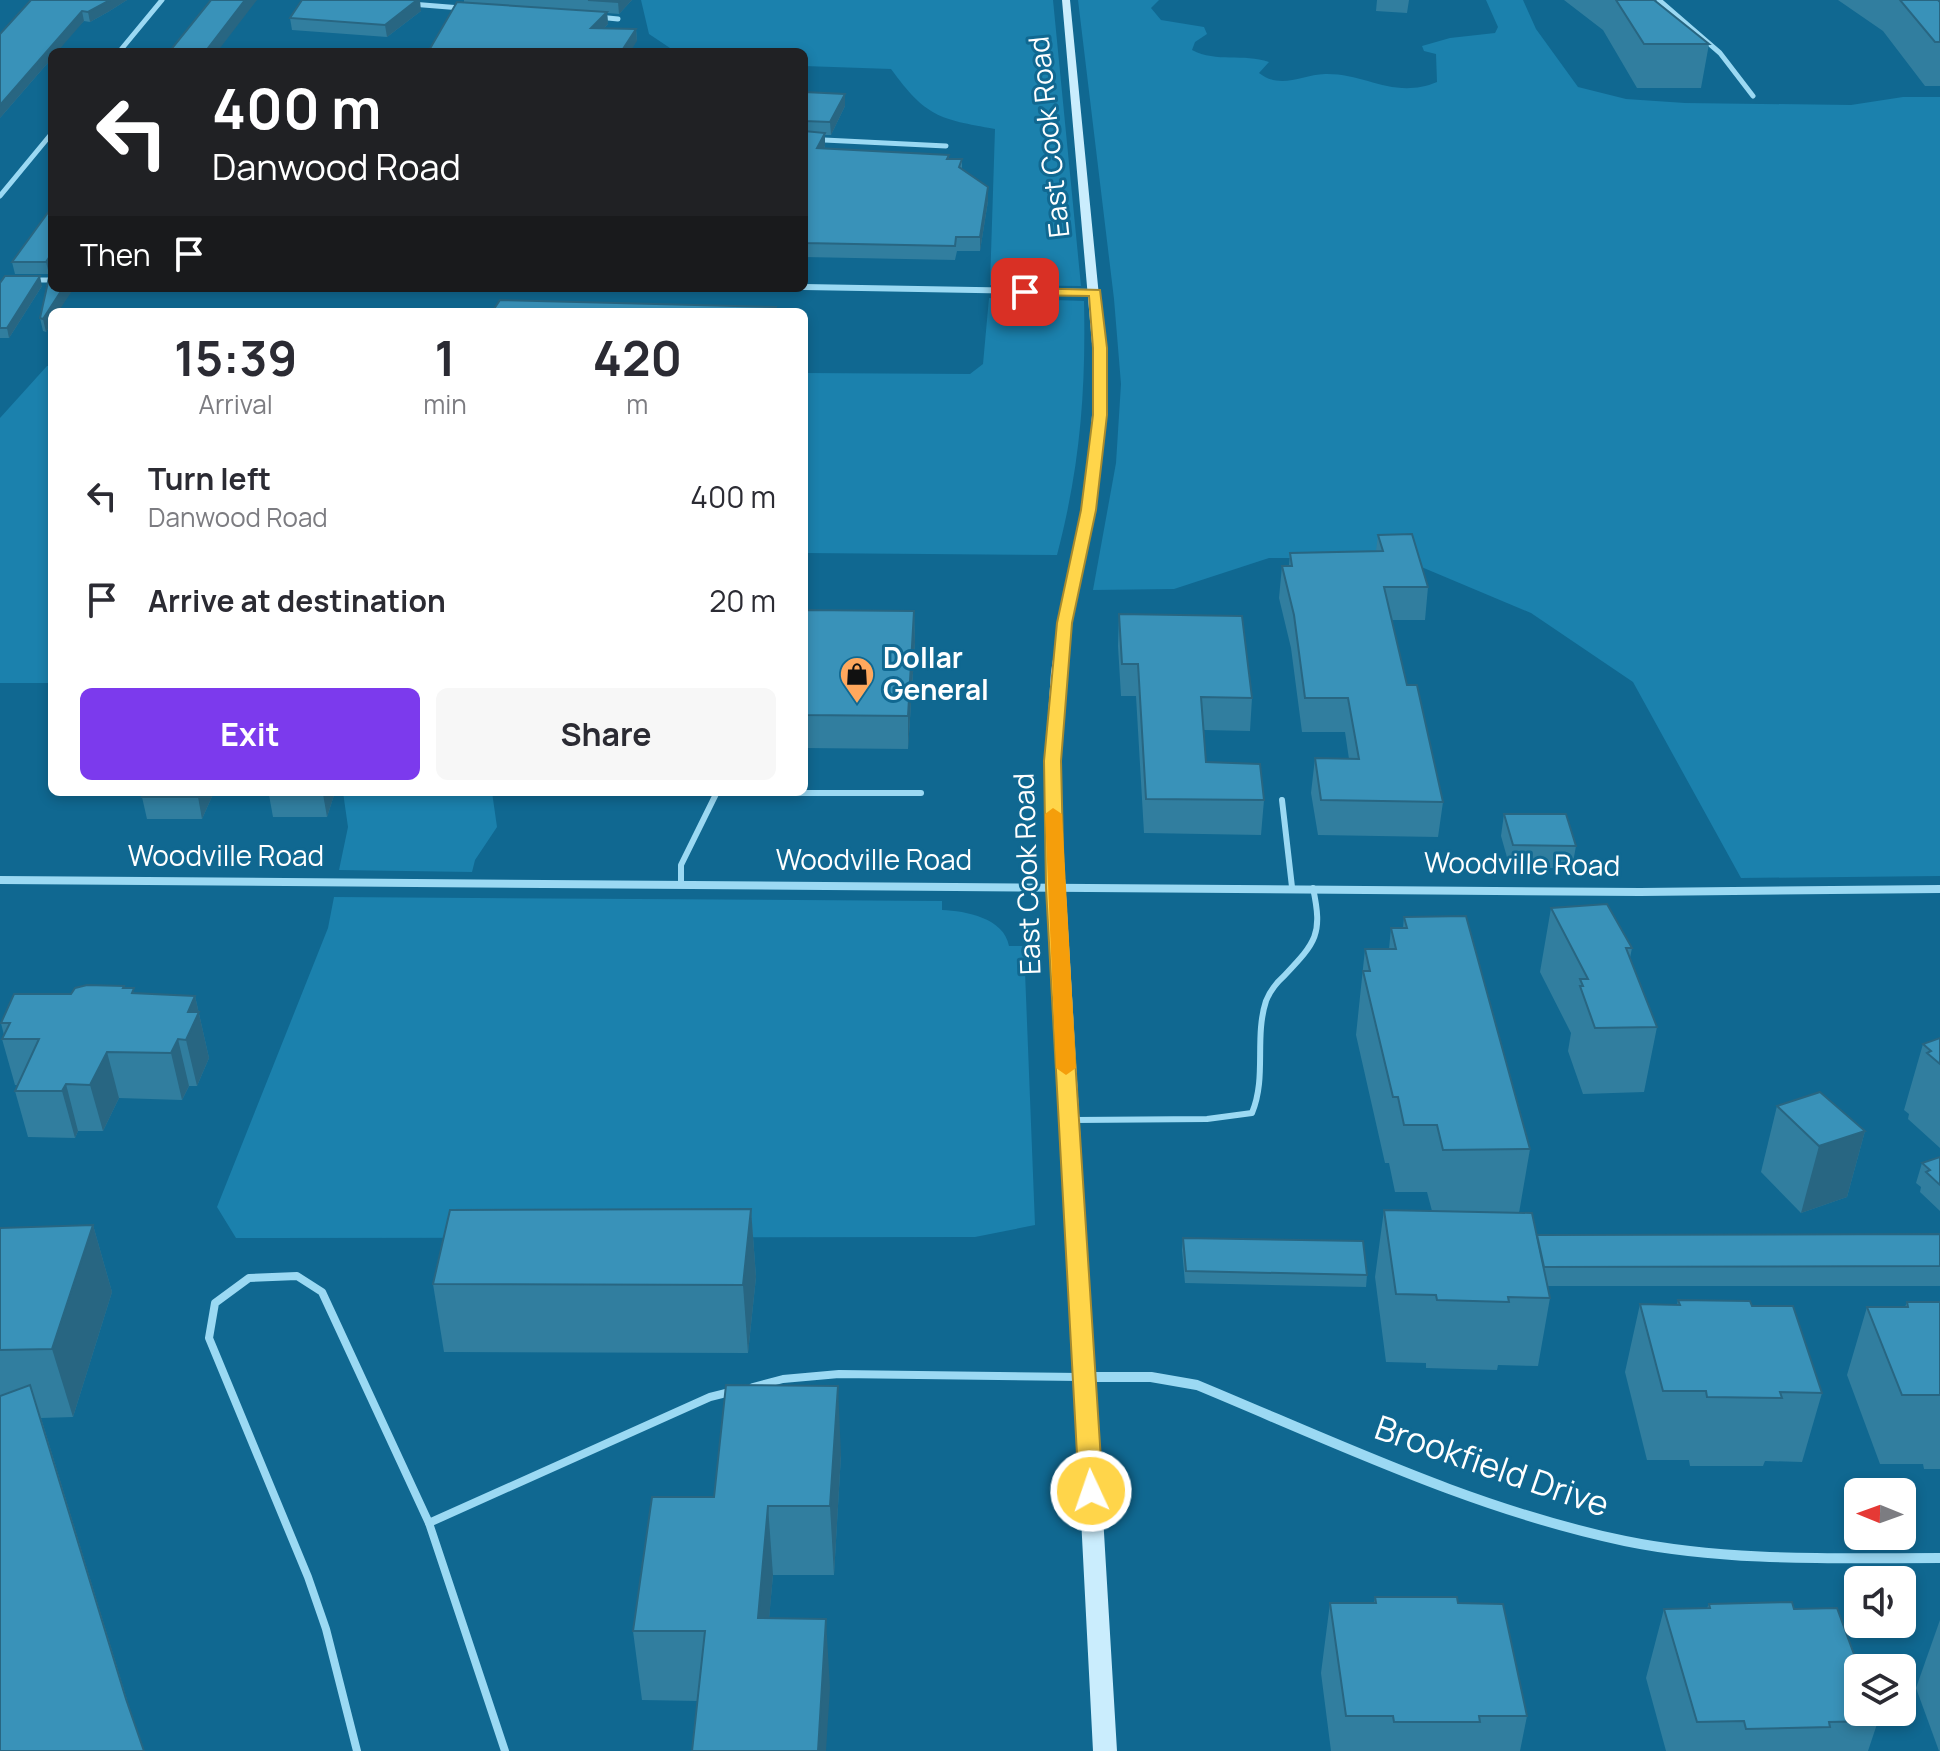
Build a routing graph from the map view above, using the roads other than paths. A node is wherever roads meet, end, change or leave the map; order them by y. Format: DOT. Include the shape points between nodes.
graph roads {
  1 [pos="162,0"];
  2 [pos="1066,0"];
  3 [pos="1659,0"];
  4 [pos="407,4"];
  5 [pos="467,8"];
  6 [pos="588,17"];
  7 [pos="618,19"];
  8 [pos="122,48"];
  9 [pos="1753,96"];
  10 [pos="48,138"];
  11 [pos="808,139"];
  12 [pos="946,146"];
  13 [pos="0,196"];
  14 [pos="26,280"];
  15 [pos="48,280"];
  16 [pos="808,287"];
  17 [pos="1095,292"];
  18 [pos="808,792"];
  19 [pos="921,793"];
  20 [pos="715,796"];
  21 [pos="1282,800"];
  22 [pos="0,880"];
  23 [pos="681,885"];
  24 [pos="1292,887"];
  25 [pos="1055,888"];
  26 [pos="1313,888"];
  27 [pos="1940,889"];
  28 [pos="1069,1120"];
  29 [pos="1085,1377"];
  30 [pos="429,1523"];
  31 [pos="1940,1558"];
  32 [pos="357,1751"];
  33 [pos="505,1751"];
  34 [pos="1105,1751"];
  1 -- 8 [label="street"];
  2 -- 17 [label="main road, East Cook Road"];
  3 -- 9 [label="street" via="1720,53"];
  4 -- 5 [label="street"];
  6 -- 7 [label="street"];
  10 -- 13 [label="street"];
  11 -- 12 [label="street"];
  14 -- 15 [label="street"];
  16 -- 17 [label="street"];
  17 -- 25 [label="main road, East Cook Road" via="1100,415 1056,694"];
  18 -- 19 [label="lane"];
  20 -- 23 [label="lane" via="681,865"];
  21 -- 24 [label="lane"];
  22 -- 23 [label="street, Woodville Road"];
  23 -- 25 [label="street, Woodville Road"];
  24 -- 25 [label="street, Woodville Road"];
  24 -- 26 [label="street, Woodville Road"];
  25 -- 28 [label="main road, East Cook Road"];
  26 -- 27 [label="street, Woodville Road"];
  26 -- 28 [label="lane" via="1319,927 1309,950 1265,1001 1259,1099 1252,1113 1207,1119"];
  28 -- 29 [label="main road, East Cook Road"];
  29 -- 30 [label="lane" via="839,1374 783,1379 710,1397"];
  29 -- 31 [label="street, Brookfield Drive" via="1151,1377 1197,1385 1461,1492 1626,1541 1721,1553"];
  29 -- 34 [label="main road, East Cook Road"];
  30 -- 32 [label="lane" via="322,1292 297,1276 249,1278 215,1303 209,1338 308,1577"];
  30 -- 33 [label="lane"];
}
